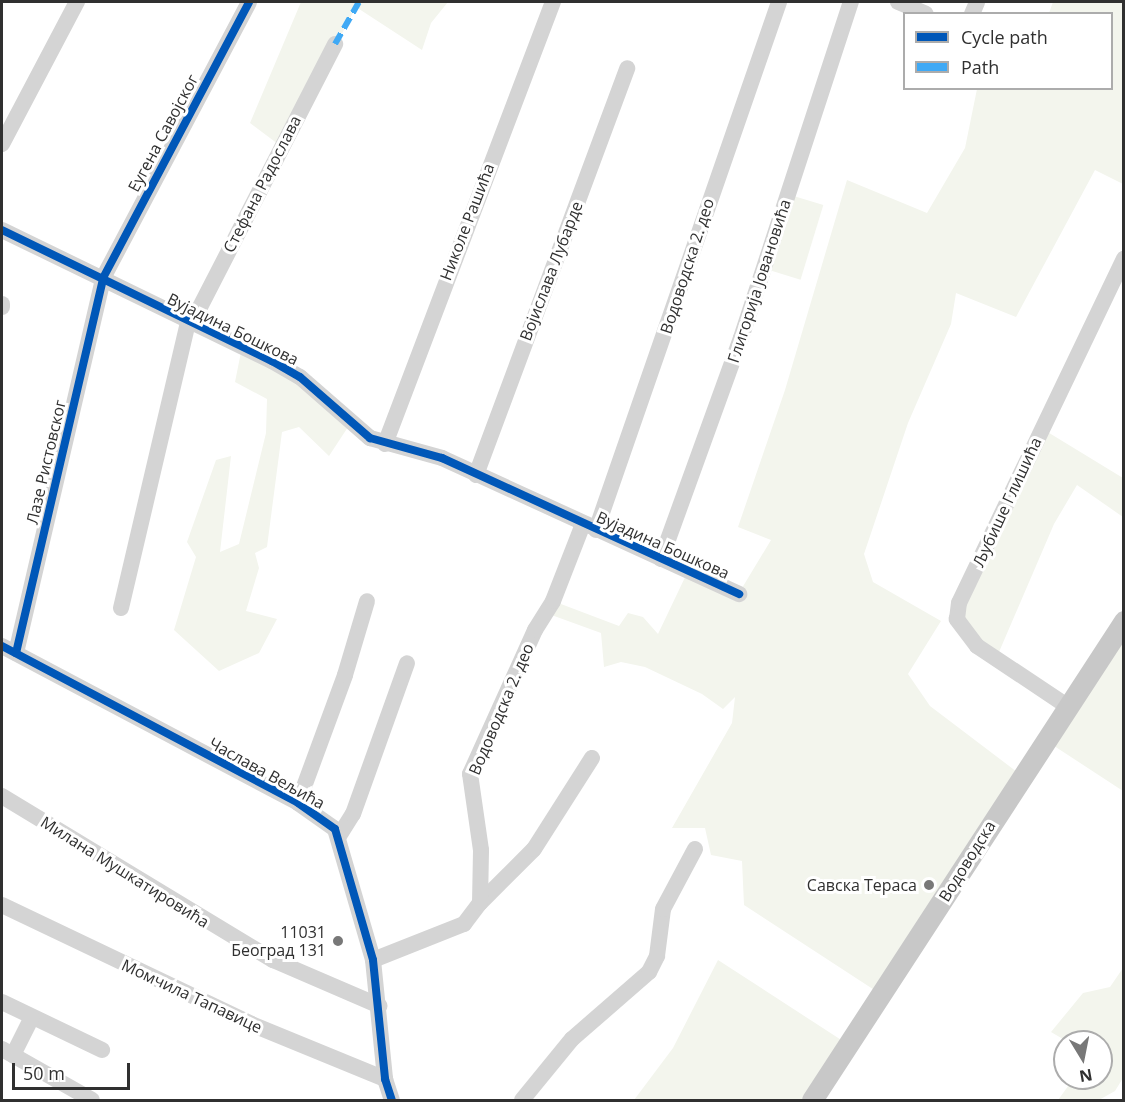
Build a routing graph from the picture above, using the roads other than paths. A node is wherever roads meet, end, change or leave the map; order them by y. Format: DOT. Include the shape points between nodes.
graph roads {
  1 [pos="77,2"];
  2 [pos="249,2"];
  3 [pos="553,2"];
  4 [pos="779,2"];
  5 [pos="851,2"];
  6 [pos="898,2"];
  7 [pos="921,12"];
  8 [pos="335,44"];
  9 [pos="627,68"];
  10 [pos="2,144"];
  11 [pos="2,230"];
  12 [pos="1124,259"];
  13 [pos="103,278"];
  14 [pos="188,323"];
  15 [pos="385,444"];
  16 [pos="476,475"];
  17 [pos="589,527"];
  18 [pos="661,559"];
  19 [pos="739,594"];
  20 [pos="367,601"];
  21 [pos="121,608"];
  22 [pos="1124,621"];
  23 [pos="9,649"];
  24 [pos="407,663"];
  25 [pos="1067,706"];
  26 [pos="592,758"];
  27 [pos="2,796"];
  28 [pos="298,803"];
  29 [pos="339,836"];
  30 [pos="694,849"];
  31 [pos="480,903"];
  32 [pos="2,905"];
  33 [pos="373,960"];
  34 [pos="2,1002"];
  35 [pos="380,1006"];
  36 [pos="32,1017"];
  37 [pos="102,1050"];
  38 [pos="7,1052"];
  39 [pos="385,1079"];
  40 [pos="92,1101"];
  41 [pos="392,1101"];
  42 [pos="522,1101"];
  43 [pos="812,1101"];
  1 -- 10 [label="street"];
  2 -- 13 [label="street, Еугена Савојског"];
  3 -- 15 [label="street, Николе Рашића"];
  4 -- 17 [label="street, Водоводска 2. део"];
  5 -- 18 [label="street, Глигорија Јовановића" via="741,338"];
  6 -- 7 [label="street"];
  8 -- 14 [label="street, Стефана Радослава" via="199,309"];
  9 -- 16 [label="street, Војислава Лубарде"];
  11 -- 13 [label="street, Вујадина Бошкова"];
  12 -- 25 [label="street, Љубише Глишића" via="959,603 957,618 977,646"];
  13 -- 14 [label="street, Вујадина Бошкова"];
  13 -- 23 [label="street, Лазе Ристовског"];
  14 -- 15 [label="street, Вујадина Бошкова" via="300,377 350,424"];
  14 -- 21 [label="street, Вујадина Бошкова"];
  15 -- 16 [label="street, Вујадина Бошкова" via="442,458"];
  16 -- 17 [label="street, Вујадина Бошкова"];
  17 -- 18 [label="street, Вујадина Бошкова"];
  17 -- 31 [label="street, Водоводска 2. део" via="535,630 470,774 481,858"];
  18 -- 19 [label="street, Вујадина Бошкова"];
  20 -- 28 [label="street, Часлава Вељића" via="345,675"];
  22 -- 25 [label="main road, Водоводска"];
  23 -- 28 [label="street, Часлава Вељића"];
  24 -- 29 [label="street" via="353,814"];
  25 -- 43 [label="main road, Водоводска"];
  26 -- 31 [label="street" via="534,849"];
  27 -- 35 [label="street, Милана Мушкатировића" via="264,955"];
  28 -- 29 [label="street, Часлава Вељића" via="330,823"];
  29 -- 33 [label="street"];
  30 -- 42 [label="street" via="663,909 657,956 649,972 572,1039"];
  31 -- 33 [label="street" via="464,924"];
  32 -- 39 [label="street, Момчила Тапавице" via="251,1024"];
  33 -- 35 [label="street"];
  34 -- 36 [label="street"];
  35 -- 39 [label="street"];
  36 -- 37 [label="street"];
  36 -- 38 [label="street"];
  38 -- 40 [label="street"];
  39 -- 41 [label="street"];
}
